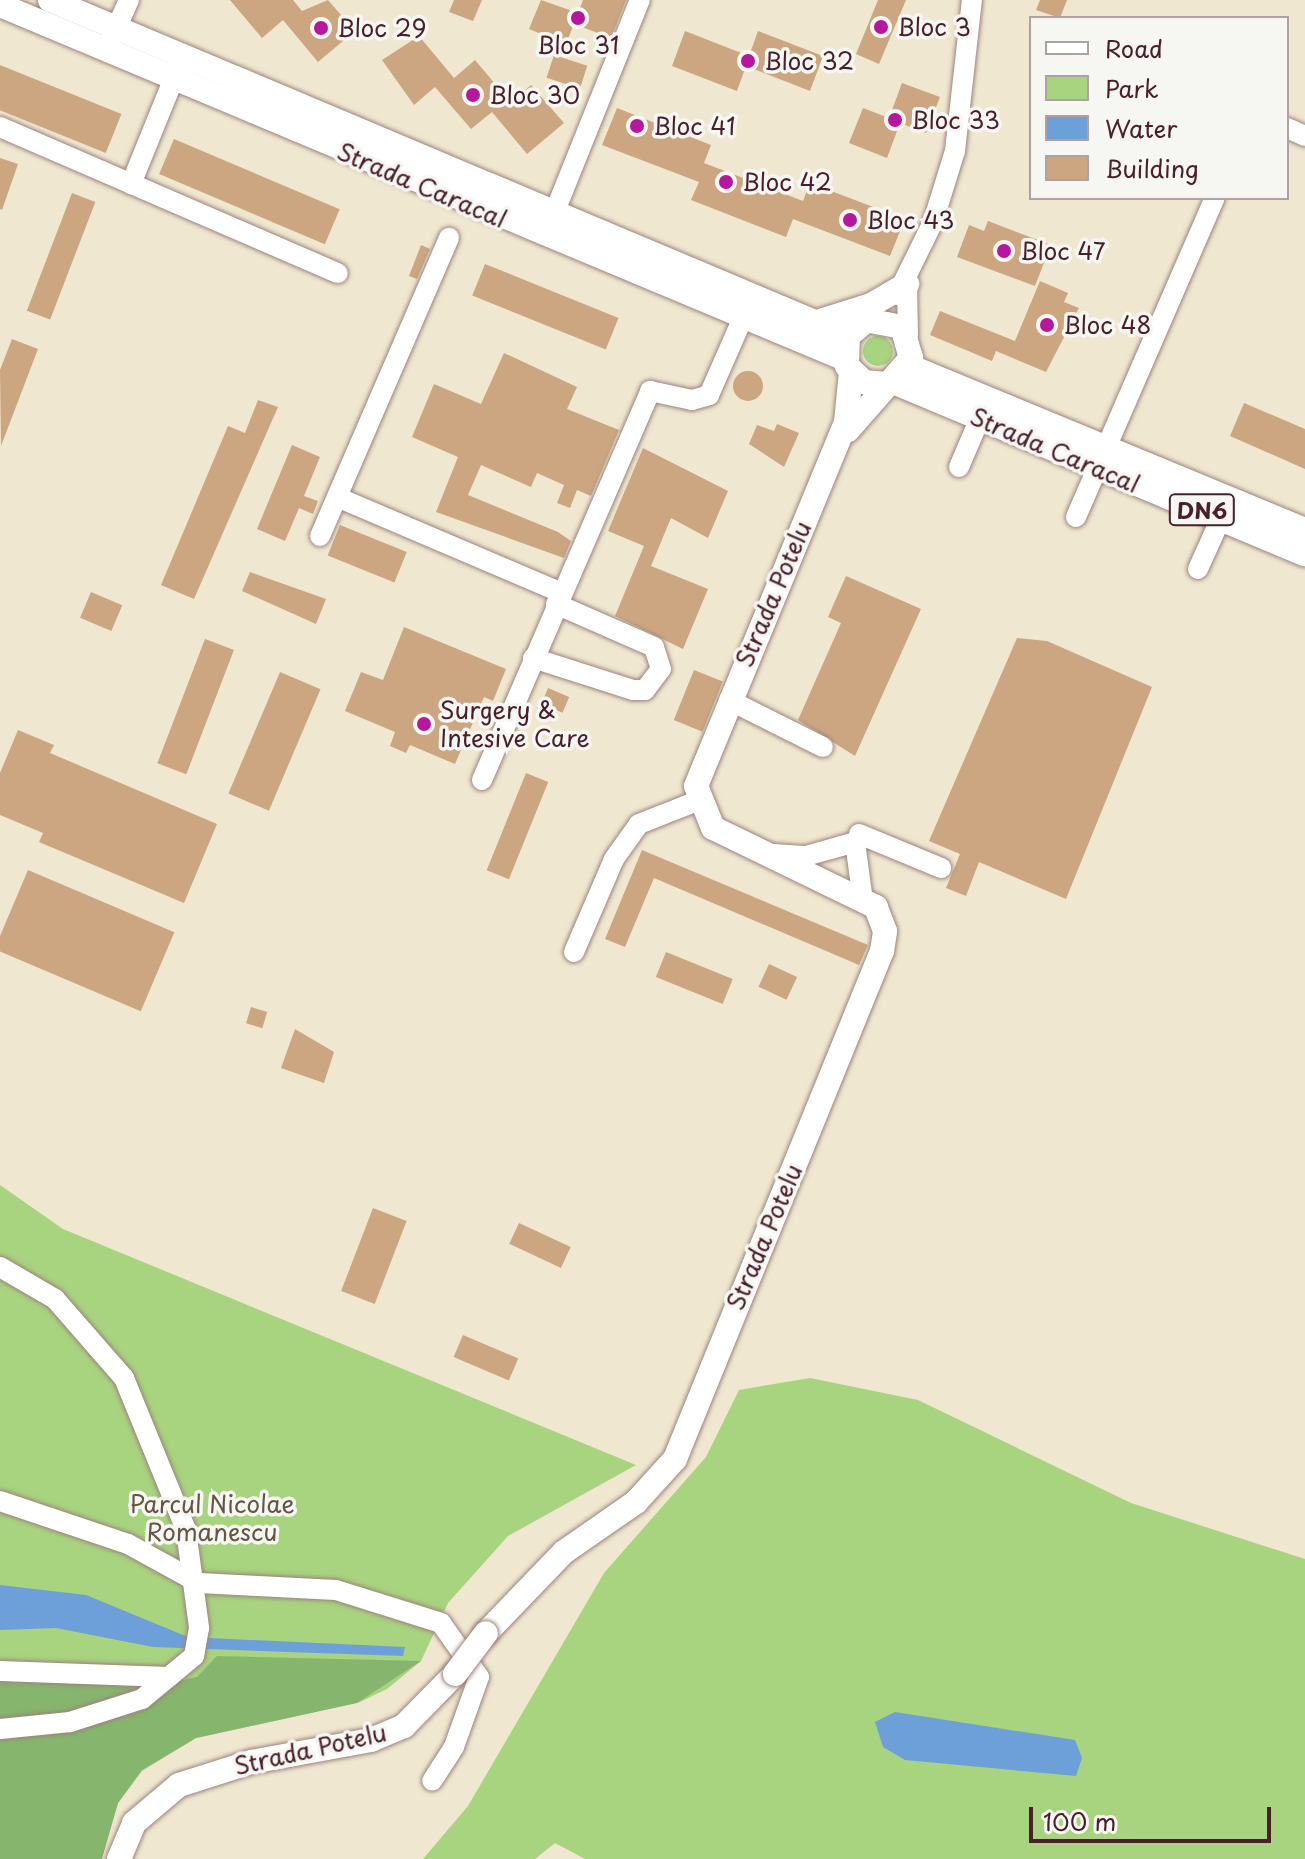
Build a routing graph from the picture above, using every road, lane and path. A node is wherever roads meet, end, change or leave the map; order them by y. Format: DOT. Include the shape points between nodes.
graph roads {
  1 [pos="50,0"];
  2 [pos="129,0"];
  3 [pos="640,0"];
  4 [pos="972,0"];
  5 [pos="0,5"];
  6 [pos="116,27"];
  7 [pos="106,50"];
  8 [pos="184,55"];
  9 [pos="174,78"];
  10 [pos="0,127"];
  11 [pos="131,184"];
  12 [pos="1214,200"];
  13 [pos="554,212"];
  14 [pos="544,236"];
  15 [pos="449,238"];
  16 [pos="338,273"];
  17 [pos="907,284"];
  18 [pos="875,318"];
  19 [pos="742,320"];
  20 [pos="811,324"];
  21 [pos="908,335"];
  22 [pos="848,356"];
  23 [pos="896,377"];
  24 [pos="930,397"];
  25 [pos="980,418"];
  26 [pos="835,450"];
  27 [pos="1102,458"];
  28 [pos="959,467"];
  29 [pos="337,497"];
  30 [pos="1076,517"];
  31 [pos="1221,518"];
  32 [pos="1305,530"];
  33 [pos="320,536"];
  34 [pos="1305,554"];
  35 [pos="1198,569"];
  36 [pos="558,598"];
  37 [pos="533,658"];
  38 [pos="729,700"];
  39 [pos="823,747"];
  40 [pos="482,780"];
  41 [pos="697,801"];
  42 [pos="859,834"];
  43 [pos="764,853"];
  44 [pos="941,868"];
  45 [pos="862,894"];
  46 [pos="574,952"];
  47 [pos="0,1267"];
  48 [pos="0,1501"];
  49 [pos="199,1583"];
  50 [pos="0,1671"];
  51 [pos="173,1677"];
  52 [pos="0,1729"];
  53 [pos="432,1781"];
  54 [pos="119,1859"];
  1 -- 6 [label="main road, Strada Caracal / DN6"];
  2 -- 6 [label="street"];
  3 -- 13 [label="street"];
  4 -- 17 [label="street" via="962,124"];
  5 -- 7 [label="main road, Strada Caracal / DN6"];
  6 -- 7 [label="street"];
  6 -- 8 [label="main road, Strada Caracal / DN6"];
  7 -- 9 [label="main road, Strada Caracal / DN6"];
  8 -- 9 [label="street"];
  8 -- 13 [label="main road, Strada Caracal / DN6"];
  9 -- 11 [label="street"];
  9 -- 14 [label="main road, Strada Caracal / DN6"];
  10 -- 11 [label="street"];
  11 -- 16 [label="street"];
  12 -- 27 [label="street"];
  13 -- 14 [label="street"];
  13 -- 20 [label="main road, Strada Caracal / DN6"];
  14 -- 19 [label="main road, Strada Caracal / DN6"];
  15 -- 29 [label="street"];
  17 -- 18 [label="street"];
  17 -- 20 [label="main road" via="871,305"];
  17 -- 21 [label="street"];
  18 -- 21 [label="main road"];
  18 -- 22 [label="main road"];
  19 -- 22 [label="main road, Strada Caracal / DN6"];
  19 -- 36 [label="street" via="709,395 692,400 650,391"];
  20 -- 22 [label="main road, Strada Caracal / DN6"];
  21 -- 23 [label="main road"];
  22 -- 23 [label="main road, DN6"];
  22 -- 26 [label="main road, Strada Potelu"];
  23 -- 24 [label="main road, Strada Caracal / DN6"];
  23 -- 26 [label="main road, Strada Potelu"];
  23 -- 27 [label="main road, Strada Caracal / DN6"];
  24 -- 25 [label="main road, Strada Caracal / DN6"];
  24 -- 26 [label="main road" via="881,407"];
  25 -- 27 [label="main road, Strada Caracal / DN6"];
  25 -- 28 [label="street"];
  26 -- 38 [label="main road, Strada Potelu"];
  27 -- 30 [label="street"];
  27 -- 31 [label="main road, Strada Caracal / DN6"];
  27 -- 32 [label="main road, Strada Caracal / DN6"];
  29 -- 33 [label="street"];
  29 -- 36 [label="street"];
  31 -- 34 [label="main road, Strada Caracal / DN6"];
  31 -- 35 [label="street"];
  36 -- 37 [label="street"];
  36 -- 37 [label="street" via="654,647 657,680 645,690 624,689"];
  37 -- 40 [label="street"];
  38 -- 39 [label="street"];
  38 -- 41 [label="main road, Strada Potelu" via="697,774"];
  41 -- 43 [label="main road" via="713,828"];
  41 -- 46 [label="street" via="639,824 614,859"];
  42 -- 44 [label="street"];
  43 -- 45 [label="main road"];
  43 -- 45 [label="street" via="806,856 855,842"];
  45 -- 54 [label="main road, Strada Potelu, bridge" via="883,920 876,971 675,1459 636,1502 564,1552 486,1633 424,1710 382,1735 179,1785 134,1823"];
  47 -- 49 [label="street" via="55,1299 124,1378 157,1446"];
  48 -- 49 [label="street" via="128,1544"];
  49 -- 51 [label="street" via="194,1656"];
  49 -- 53 [label="street" via="336,1590 441,1623 479,1677 454,1747"];
  50 -- 51 [label="street"];
  51 -- 52 [label="street" via="142,1699 70,1722"];
}
